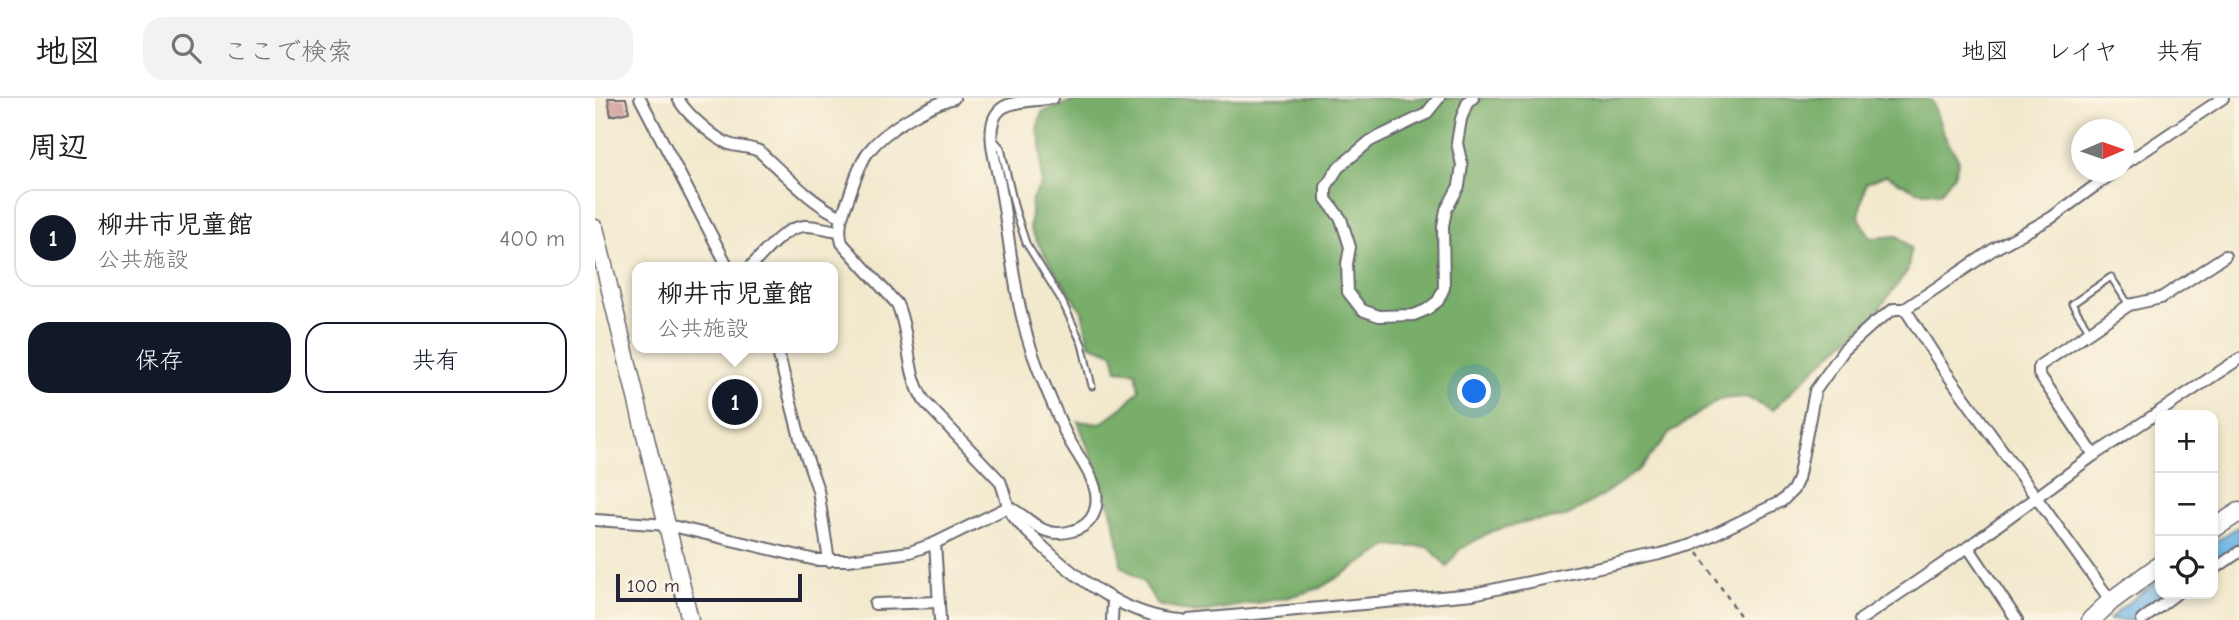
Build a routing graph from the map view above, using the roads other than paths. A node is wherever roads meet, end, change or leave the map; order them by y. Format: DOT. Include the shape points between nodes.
graph roads {
  1 [pos="640,98"];
  2 [pos="678,98"];
  3 [pos="954,98"];
  4 [pos="1053,98"];
  5 [pos="1439,98"];
  6 [pos="1473,98"];
  7 [pos="2223,98"];
  8 [pos="940,100"];
  9 [pos="991,139"];
  10 [pos="2134,158"];
  11 [pos="2100,182"];
  12 [pos="842,216"];
  13 [pos="595,228"];
  14 [pos="838,231"];
  15 [pos="2225,256"];
  16 [pos="725,262"];
  17 [pos="755,262"];
  18 [pos="2129,306"];
  19 [pos="1905,309"];
  20 [pos="2090,332"];
  21 [pos="777,353"];
  22 [pos="2239,359"];
  23 [pos="1092,386"];
  24 [pos="2094,455"];
  25 [pos="2037,495"];
  26 [pos="1008,507"];
  27 [pos="2239,512"];
  28 [pos="595,520"];
  29 [pos="668,525"];
  30 [pos="2218,526"];
  31 [pos="935,543"];
  32 [pos="1968,547"];
  33 [pos="2239,552"];
  34 [pos="829,561"];
  35 [pos="2218,566"];
  36 [pos="2155,569"];
  37 [pos="1114,599"];
  38 [pos="2170,599"];
  39 [pos="2111,601"];
  40 [pos="939,602"];
  41 [pos="875,604"];
  42 [pos="1152,617"];
  43 [pos="2149,618"];
  44 [pos="690,620"];
  45 [pos="940,620"];
  46 [pos="1112,620"];
  47 [pos="1182,620"];
  48 [pos="1188,620"];
  49 [pos="1860,620"];
  50 [pos="2017,620"];
  51 [pos="2091,620"];
  1 -- 16 [label="street"];
  2 -- 12 [label="street" via="688,113 721,139 759,151 823,206"];
  3 -- 8 [label="street"];
  4 -- 9 [label="street" via="1002,108"];
  5 -- 6 [label="street" via="1426,114 1370,141 1338,168 1325,187 1326,199 1341,219 1350,247 1348,292 1362,310 1379,316 1414,315 1438,301 1444,288 1443,226 1459,186 1461,119"];
  7 -- 10 [label="street"];
  8 -- 12 [label="street" via="868,153"];
  9 -- 23 [label="lane" via="1001,148 1026,243 1082,344"];
  9 -- 26 [label="street" via="1023,322 1051,399 1095,487 1096,498 1094,513 1086,523 1060,533 1044,530"];
  11 -- 19 [label="street"];
  12 -- 14 [label="street"];
  13 -- 29 [label="street"];
  14 -- 17 [label="street" via="804,226 789,231"];
  14 -- 26 [label="street" via="842,243 897,304 916,390 1000,481"];
  15 -- 18 [label="street" via="2161,298"];
  18 -- 20 [label="street"];
  18 -- 20 [label="lane" via="2111,277 2072,303"];
  19 -- 25 [label="street"];
  19 -- 48 [label="street" via="1895,309 1844,350 1815,391 1793,490 1782,500 1692,545 1472,594"];
  20 -- 24 [label="street" via="2039,366 2039,374"];
  21 -- 34 [label="street" via="818,490"];
  22 -- 24 [label="street"];
  24 -- 25 [label="street"];
  25 -- 32 [label="street"];
  25 -- 39 [label="street"];
  26 -- 31 [label="street"];
  26 -- 37 [label="street" via="1018,523 1064,567"];
  27 -- 30 [label="main road"];
  28 -- 29 [label="street"];
  29 -- 34 [label="street"];
  29 -- 44 [label="street"];
  31 -- 34 [label="street" via="897,555"];
  31 -- 40 [label="street"];
  32 -- 49 [label="street"];
  32 -- 50 [label="street"];
  33 -- 35 [label="street"];
  36 -- 39 [label="main road"];
  37 -- 42 [label="street"];
  37 -- 46 [label="street"];
  38 -- 43 [label="street"];
  39 -- 51 [label="main road"];
  40 -- 41 [label="street"];
  40 -- 45 [label="street"];
  42 -- 47 [label="street"];
}
